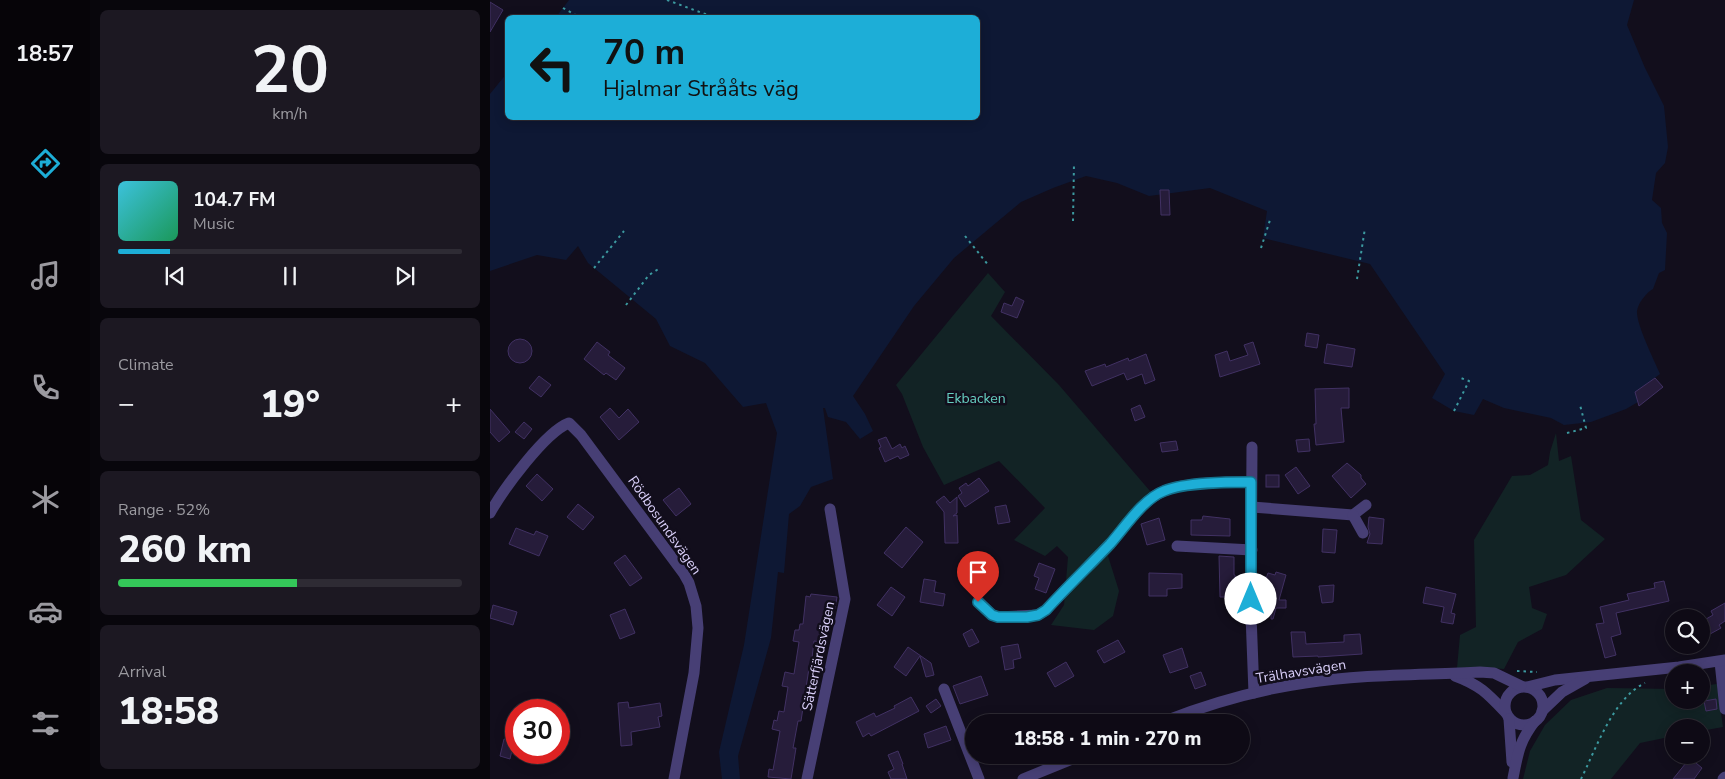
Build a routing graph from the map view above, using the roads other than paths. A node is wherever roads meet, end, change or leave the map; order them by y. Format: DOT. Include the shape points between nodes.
graph roads {
  1 [pos="1252,447"];
  2 [pos="1251,482"];
  3 [pos="1366,504"];
  4 [pos="1252,507"];
  5 [pos="830,509"];
  6 [pos="490,513"];
  7 [pos="1353,514"];
  8 [pos="1363,533"];
  9 [pos="1177,546"];
  10 [pos="1252,550"];
  11 [pos="978,602"];
  12 [pos="1723,661"];
  13 [pos="1448,674"];
  14 [pos="1594,675"];
  15 [pos="1524,687"];
  16 [pos="944,689"];
  17 [pos="1254,693"];
  18 [pos="1725,709"];
  19 [pos="1542,711"];
  20 [pos="1187,714"];
  21 [pos="1507,716"];
  22 [pos="1535,722"];
  23 [pos="1060,764"];
  24 [pos="1513,778"];
  25 [pos="674,779"];
  26 [pos="807,779"];
  27 [pos="979,779"];
  28 [pos="1023,779"];
  1 -- 2 [label="street"];
  2 -- 4 [label="street"];
  2 -- 11 [label="street" via="1178,487 1150,499 1038,615 998,617"];
  3 -- 7 [label="street"];
  4 -- 7 [label="street"];
  4 -- 10 [label="street"];
  5 -- 26 [label="street, Sätterfjärdsvägen" via="845,599"];
  6 -- 25 [label="street, Rödbosundsvägen" via="499,496 546,439 569,423 684,574 696,606 698,628 694,673"];
  7 -- 8 [label="street"];
  9 -- 10 [label="street"];
  10 -- 17 [label="street"];
  12 -- 14 [label="street"];
  12 -- 18 [label="street"];
  13 -- 15 [label="street, Trälhavsvägen" via="1494,673"];
  13 -- 17 [label="street, Trälhavsvägen" via="1353,678"];
  13 -- 21 [label="street, Trälhavsvägen" via="1485,691"];
  14 -- 15 [label="street"];
  14 -- 19 [label="street" via="1562,692"];
  15 -- 19 [label="street" via="1541,697"];
  15 -- 21 [label="street" via="1511,691 1507,696 1504,706"];
  16 -- 27 [label="street"];
  17 -- 20 [label="street, Trälhavsvägen"];
  19 -- 22 [label="street"];
  21 -- 22 [label="street" via="1522,725"];
  21 -- 24 [label="street"];
  22 -- 24 [label="street" via="1523,736"];
  23 -- 28 [label="street"];
}
